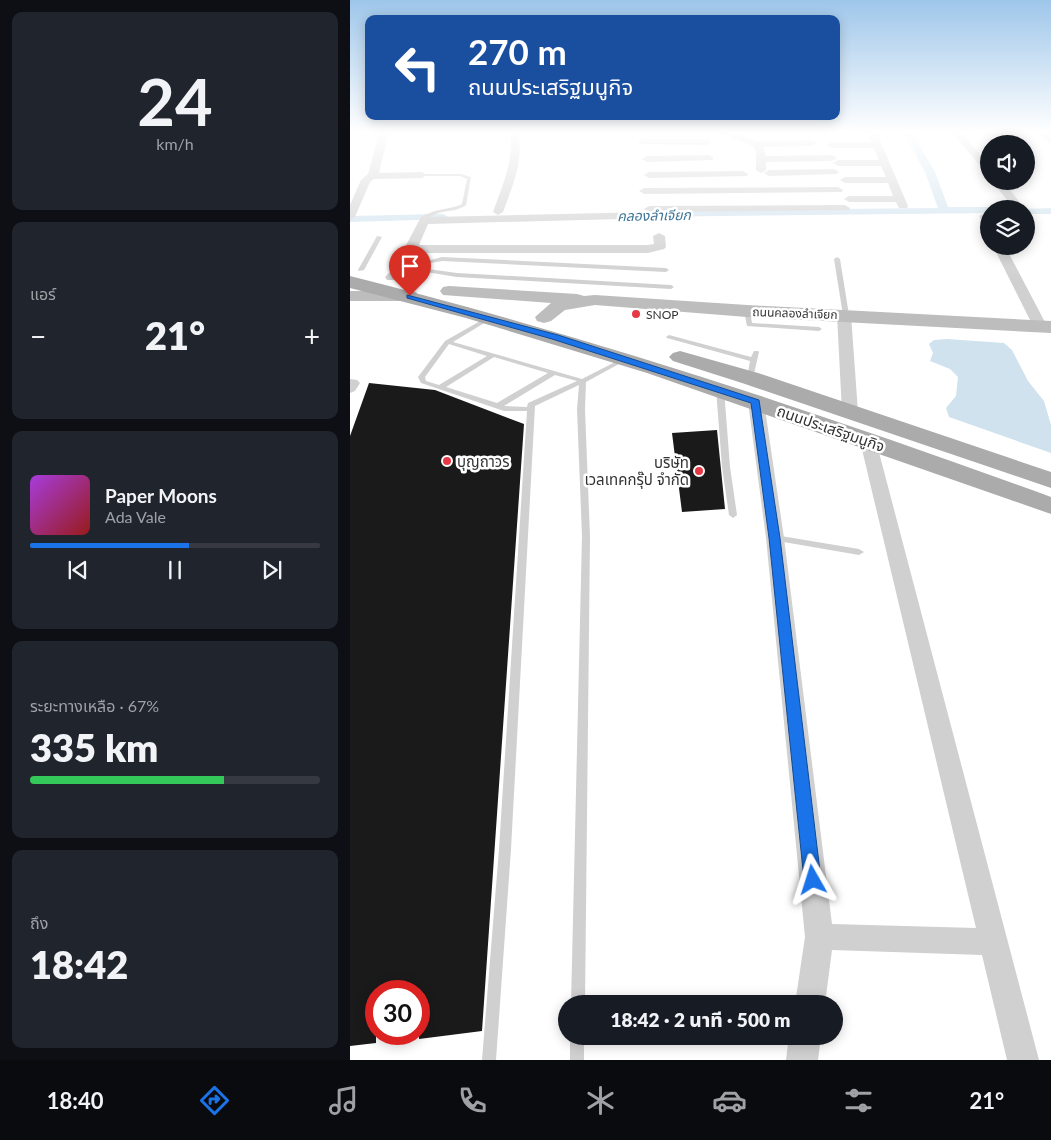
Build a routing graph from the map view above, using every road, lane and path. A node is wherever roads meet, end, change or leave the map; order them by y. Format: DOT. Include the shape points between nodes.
graph roads {
  1 [pos="366,180"];
  2 [pos="399,180"];
  3 [pos="469,180"];
  4 [pos="510,180"];
  5 [pos="757,180"];
  6 [pos="892,180"];
  7 [pos="397,188"];
  8 [pos="758,190"];
  9 [pos="838,190"];
  10 [pos="1004,190"];
  11 [pos="644,191"];
  12 [pos="1012,200"];
  13 [pos="847,203"];
  14 [pos="763,208"];
  15 [pos="498,212"];
  16 [pos="654,212"];
  17 [pos="350,217"];
  18 [pos="425,219"];
  19 [pos="464,234"];
  20 [pos="659,236"];
  21 [pos="379,237"];
  22 [pos="457,248"];
  23 [pos="410,249"];
  24 [pos="1004,255"];
  25 [pos="837,259"];
  26 [pos="603,267"];
  27 [pos="666,270"];
  28 [pos="354,273"];
  29 [pos="391,277"];
  30 [pos="416,283"];
  31 [pos="671,286"];
  32 [pos="449,291"];
  33 [pos="598,291"];
  34 [pos="350,296"];
  35 [pos="747,311"];
  36 [pos="845,315"];
  37 [pos="544,317"];
  38 [pos="489,318"];
  39 [pos="1046,326"];
  40 [pos="819,329"];
  41 [pos="669,337"];
  42 [pos="447,342"];
  43 [pos="756,352"];
  44 [pos="494,355"];
  45 [pos="624,359"];
  46 [pos="752,369"];
  47 [pos="552,372"];
  48 [pos="583,381"];
  49 [pos="440,388"];
  50 [pos="720,389"];
  51 [pos="756,402"];
  52 [pos="498,406"];
  53 [pos="532,409"];
  54 [pos="850,412"];
  55 [pos="868,441"];
  56 [pos="1051,480"];
  57 [pos="1051,506"];
  58 [pos="733,514"];
  59 [pos="775,538"];
  60 [pos="859,552"];
  61 [pos="819,937"];
  62 [pos="994,942"];
  63 [pos="578,995"];
  64 [pos="811,995"];
  65 [pos="578,1045"];
  66 [pos="804,1045"];
  67 [pos="489,1060"];
  68 [pos="577,1060"];
  69 [pos="802,1060"];
  70 [pos="1023,1060"];
  1 -- 17 [label="street"];
  2 -- 7 [label="street"];
  3 -- 18 [label="lane" via="464,205 435,211"];
  4 -- 15 [label="street"];
  5 -- 8 [label="street"];
  6 -- 13 [label="street" via="902,203"];
  8 -- 9 [label="street"];
  8 -- 11 [label="street"];
  8 -- 14 [label="street"];
  10 -- 12 [label="street"];
  13 -- 14 [label="street"];
  14 -- 16 [label="street"];
  16 -- 18 [label="street"];
  18 -- 23 [label="street"];
  19 -- 22 [label="street"];
  20 -- 22 [label="street" via="660,247 648,249"];
  21 -- 28 [label="lane"];
  22 -- 23 [label="street"];
  23 -- 29 [label="street" via="406,262"];
  24 -- 39 [label="street"];
  25 -- 36 [label="lane"];
  26 -- 27 [label="lane"];
  26 -- 30 [label="lane" via="448,259 429,262"];
  26 -- 33 [label="lane"];
  28 -- 29 [label="main road, ถนนประเสริฐมนูกิจ"];
  28 -- 30 [label="main road, ถนนประเสริฐมนูกิจ"];
  29 -- 30 [label="main road, ถนนประเสริฐมนูกิจ"];
  30 -- 32 [label="main road, ถนนประเสริฐมนูกิจ"];
  30 -- 33 [label="lane" via="457,275"];
  30 -- 34 [label="street"];
  30 -- 38 [label="main road, ถนนประเสริฐมนูกิจ"];
  31 -- 33 [label="lane"];
  32 -- 33 [label="street"];
  32 -- 37 [label="main road, ถนนประเสริฐมนูกิจ"];
  33 -- 35 [label="street, ถนนคลองลำเจียก"];
  33 -- 37 [label="street, ถนนคลองลำเจียก" via="560,305"];
  35 -- 36 [label="street, ถนนคลองลำเจียก"];
  35 -- 40 [label="lane" via="749,325"];
  36 -- 39 [label="street, ถนนคลองลำเจียก"];
  36 -- 54 [label="street"];
  37 -- 46 [label="main road, ถนนประเสริฐมนูกิจ"];
  38 -- 42 [label="lane"];
  38 -- 45 [label="main road, ถนนประเสริฐมนูกิจ"];
  41 -- 46 [label="lane"];
  42 -- 44 [label="lane"];
  42 -- 49 [label="lane" via="421,377 423,382"];
  43 -- 46 [label="lane"];
  44 -- 47 [label="lane"];
  44 -- 49 [label="lane"];
  45 -- 48 [label="lane"];
  45 -- 50 [label="main road, ถนนประเสริฐมนูกิจ"];
  46 -- 54 [label="main road, ถนนประเสริฐมนูกิจ"];
  47 -- 48 [label="lane"];
  47 -- 52 [label="lane"];
  48 -- 53 [label="lane" via="531,404"];
  48 -- 63 [label="lane" via="581,409 586,536"];
  49 -- 52 [label="lane"];
  50 -- 51 [label="main road, ถนนประเสริฐมนูกิจ"];
  50 -- 58 [label="lane"];
  51 -- 55 [label="main road, ถนนประเสริฐมนูกิจ"];
  51 -- 59 [label="street"];
  52 -- 53 [label="lane"];
  53 -- 67 [label="lane"];
  54 -- 56 [label="main road, ถนนประเสริฐมนูกิจ"];
  55 -- 57 [label="main road, ถนนประเสริฐมนูกิจ"];
  55 -- 62 [label="street"];
  59 -- 60 [label="lane"];
  59 -- 61 [label="street"];
  61 -- 62 [label="street"];
  61 -- 64 [label="street"];
  62 -- 70 [label="street"];
  65 -- 68 [label="lane"];
  66 -- 69 [label="street"];
}
